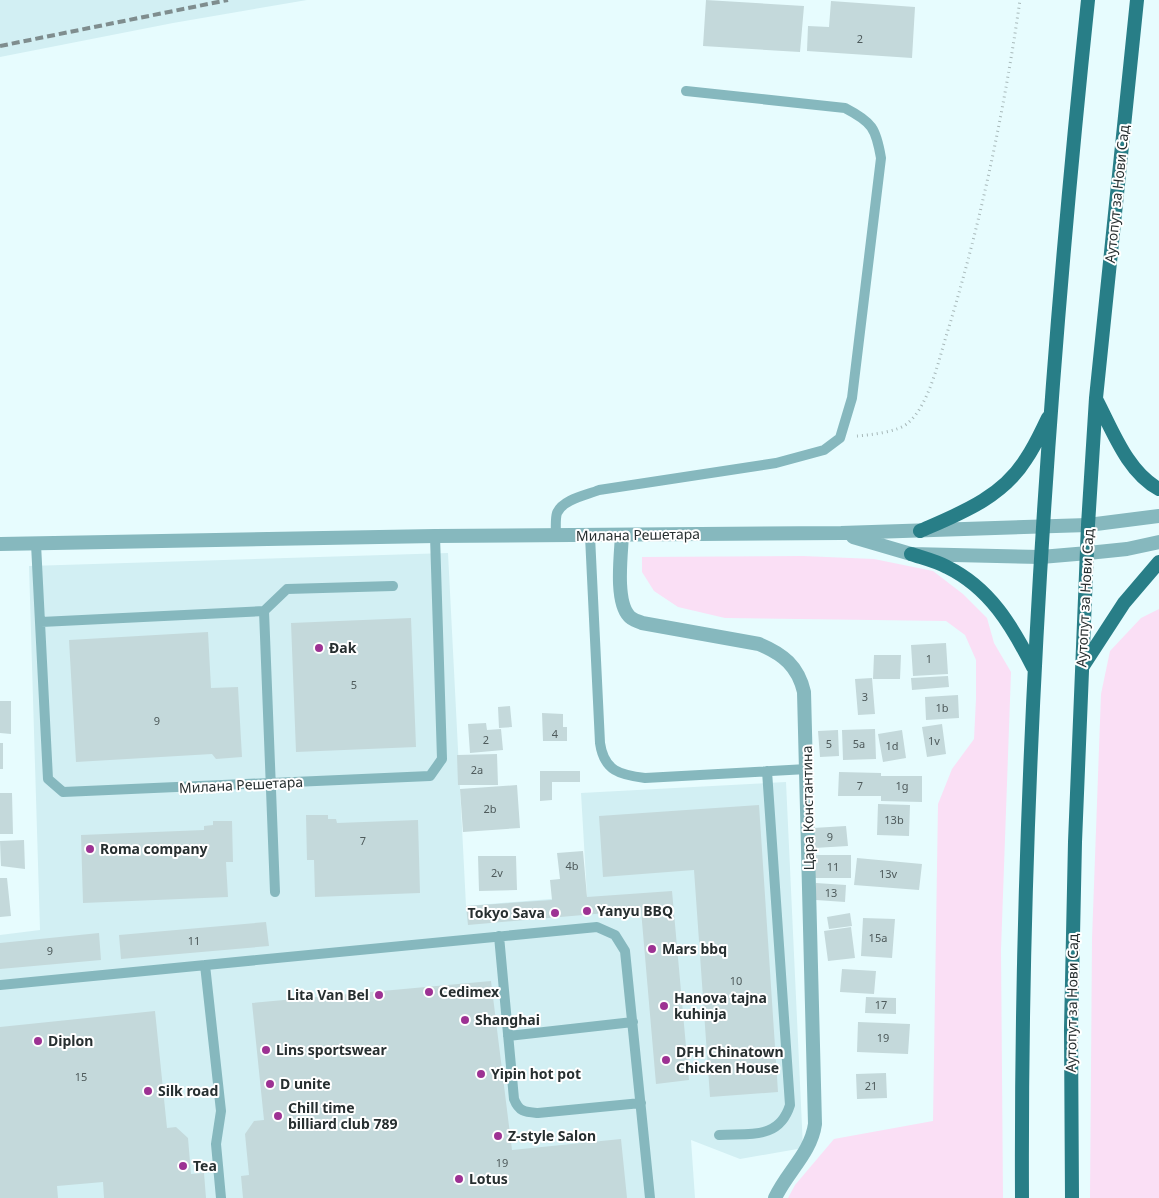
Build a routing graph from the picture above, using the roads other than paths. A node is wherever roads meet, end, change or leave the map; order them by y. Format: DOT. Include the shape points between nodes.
graph roads {
  1 [pos="1088,0"];
  2 [pos="1137,0"];
  3 [pos="686,91"];
  4 [pos="1096,398"];
  5 [pos="1051,413"];
  6 [pos="1159,489"];
  7 [pos="1159,516"];
  8 [pos="1088,525"];
  9 [pos="1043,527"];
  10 [pos="920,532"];
  11 [pos="841,533"];
  12 [pos="622,535"];
  13 [pos="435,536"];
  14 [pos="556,536"];
  15 [pos="590,536"];
  16 [pos="1159,542"];
  17 [pos="0,544"];
  18 [pos="36,544"];
  19 [pos="1088,553"];
  20 [pos="911,554"];
  21 [pos="1041,557"];
  22 [pos="1159,562"];
  23 [pos="393,586"];
  24 [pos="264,611"];
  25 [pos="41,622"];
  26 [pos="1033,668"];
  27 [pos="1082,669"];
  28 [pos="807,769"];
  29 [pos="767,772"];
  30 [pos="272,783"];
  31 [pos="275,892"];
  32 [pos="499,936"];
  33 [pos="206,965"];
  34 [pos="0,985"];
  35 [pos="632,1022"];
  36 [pos="508,1036"];
  37 [pos="641,1103"];
  38 [pos="719,1135"];
  39 [pos="221,1198"];
  40 [pos="650,1198"];
  41 [pos="775,1198"];
  42 [pos="1022,1198"];
  43 [pos="1072,1198"];
  1 -- 5 [label="main road" via="1070,170"];
  2 -- 4 [label="main road, Аутопут за Нови Сад"];
  3 -- 14 [label="lane" via="845,108 867,120 878,139 881,158 852,398 840,438 824,450 776,463 599,490 571,500 557,513"];
  4 -- 6 [label="main road" via="1127,456 1144,478"];
  4 -- 8 [label="main road, Аутопут за Нови Сад"];
  5 -- 9 [label="main road"];
  5 -- 10 [label="main road" via="1026,460 1003,487 976,507"];
  7 -- 8 [label="street, Милана Решетара"];
  8 -- 9 [label="street, Милана Решетара"];
  8 -- 19 [label="main road, Аутопут за Нови Сад"];
  9 -- 10 [label="street, Милана Решетара"];
  9 -- 21 [label="main road"];
  10 -- 11 [label="street, Милана Решетара"];
  11 -- 12 [label="street, Милана Решетара"];
  11 -- 20 [label="street, Милана Решетара"];
  12 -- 15 [label="street, Милана Решетара"];
  12 -- 28 [label="street, Цара Константина" via="622,596 630,617 642,623 759,644 789,661 804,692"];
  13 -- 14 [label="street, Милана Решетара"];
  13 -- 18 [label="street, Милана Решетара"];
  13 -- 30 [label="lane, Милана Решетара" via="442,759 430,776"];
  14 -- 15 [label="street, Милана Решетара"];
  15 -- 29 [label="lane" via="602,756 611,769 626,776 645,778"];
  16 -- 19 [label="street, Милана Решетара"];
  17 -- 18 [label="street, Милана Решетара"];
  18 -- 25 [label="lane, Милана Решетара"];
  19 -- 21 [label="street, Милана Решетара"];
  19 -- 27 [label="main road, Аутопут за Нови Сад"];
  20 -- 21 [label="street, Милана Решетара"];
  20 -- 26 [label="main road" via="947,566 988,596 1013,629"];
  21 -- 26 [label="main road"];
  22 -- 27 [label="main road" via="1124,603"];
  23 -- 24 [label="lane" via="287,589"];
  24 -- 25 [label="lane"];
  24 -- 30 [label="lane"];
  25 -- 30 [label="lane, Милана Решетара" via="48,779 63,792"];
  26 -- 42 [label="main road" via="1022,990"];
  27 -- 43 [label="main road, Аутопут за Нови Сад" via="1072,993"];
  28 -- 29 [label="lane"];
  28 -- 41 [label="street, Цара Константина" via="815,1124 810,1146"];
  29 -- 38 [label="lane" via="790,1105 786,1119 764,1133"];
  30 -- 31 [label="lane"];
  32 -- 33 [label="lane"];
  32 -- 35 [label="lane" via="597,927 608,931 620,941 625,951"];
  32 -- 36 [label="lane"];
  33 -- 34 [label="lane"];
  33 -- 39 [label="lane" via="221,1111 216,1144"];
  35 -- 36 [label="lane"];
  35 -- 37 [label="lane"];
  36 -- 37 [label="lane" via="514,1099 524,1112"];
  37 -- 40 [label="lane"];
}
